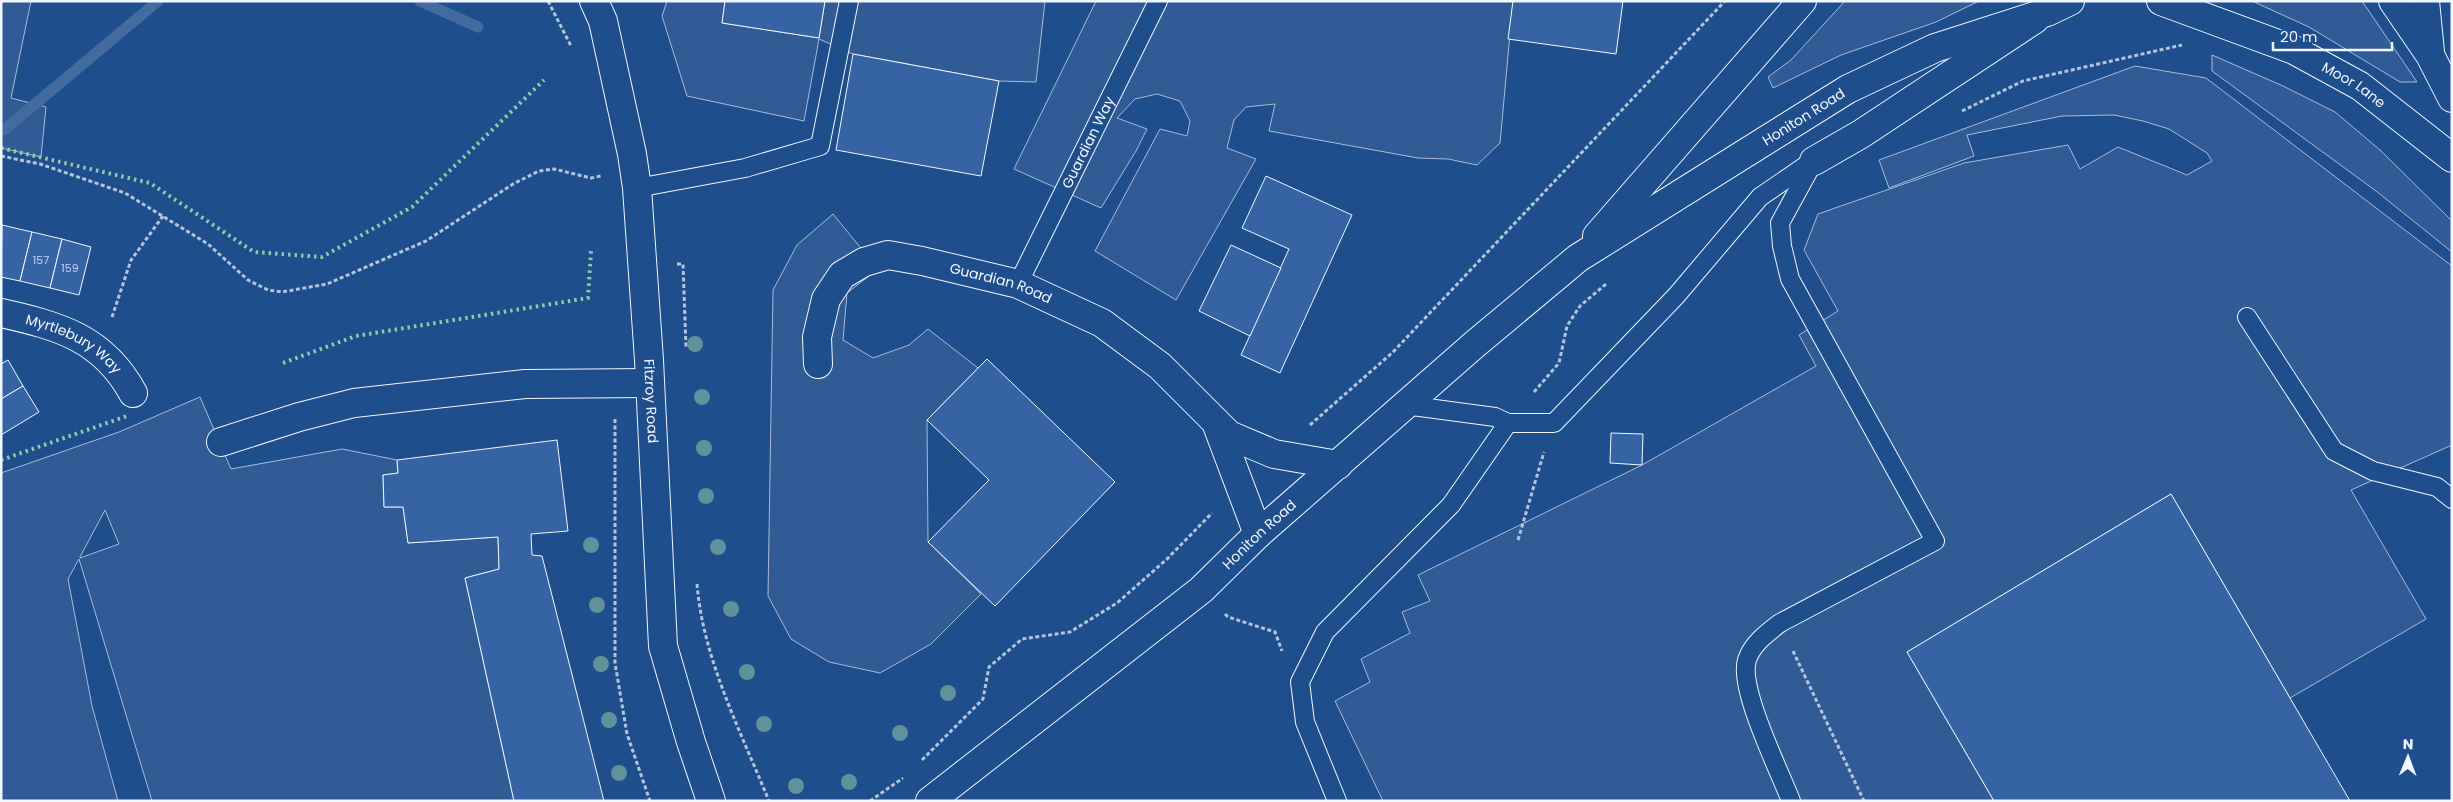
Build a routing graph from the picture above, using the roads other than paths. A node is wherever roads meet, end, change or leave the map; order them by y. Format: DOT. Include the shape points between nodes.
graph roads {
  1 [pos="594,1"];
  2 [pos="849,1"];
  3 [pos="1158,1"];
  4 [pos="1802,1"];
  5 [pos="2160,1"];
  6 [pos="2393,1"];
  7 [pos="2425,1"];
  8 [pos="2058,6"];
  9 [pos="2430,55"];
  10 [pos="2452,98"];
  11 [pos="2452,158"];
  12 [pos="1814,161"];
  13 [pos="637,188"];
  14 [pos="1578,258"];
  15 [pos="1018,284"];
  16 [pos="1,313"];
  17 [pos="2248,318"];
  18 [pos="818,364"];
  19 [pos="649,383"];
  20 [pos="133,393"];
  21 [pos="1405,405"];
  22 [pos="1502,420"];
  23 [pos="1217,425"];
  24 [pos="221,442"];
  25 [pos="1338,465"];
  26 [pos="2452,499"];
  27 [pos="1258,534"];
  28 [pos="712,801"];
  29 [pos="930,801"];
  30 [pos="1337,801"];
  31 [pos="1792,801"];
  1 -- 13 [label="street, Fitzroy Road" via="603,21"];
  2 -- 13 [label="lane" via="820,146 744,168"];
  3 -- 15 [label="lane, Guardian Way"];
  4 -- 14 [label="street, Honiton Road"];
  5 -- 11 [label="street, Moor Lane" via="2294,50 2360,86"];
  6 -- 9 [label="street"];
  7 -- 9 [label="street"];
  8 -- 12 [label="street, Honiton Road"];
  8 -- 14 [label="street, Honiton Road" via="1935,48 1848,89"];
  9 -- 10 [label="street"];
  12 -- 22 [label="lane" via="1760,197 1676,296 1554,423"];
  12 -- 31 [label="lane" via="1780,223 1790,279 1935,541 1780,623 1761,638 1746,660 1748,694"];
  13 -- 19 [label="street, Fitzroy Road"];
  14 -- 21 [label="street, Honiton Road"];
  15 -- 18 [label="street, Guardian Road" via="888,255 864,262 842,275 826,299 817,337"];
  15 -- 23 [label="street, Guardian Road" via="1102,322 1160,366"];
  16 -- 20 [label="street, Myrtlebury Way" via="61,330 100,350 121,372"];
  17 -- 26 [label="lane" via="2334,451 2373,471 2437,487"];
  19 -- 24 [label="street" via="525,384 354,403"];
  19 -- 28 [label="street, Fitzroy Road" via="663,646 690,742"];
  21 -- 22 [label="lane"];
  21 -- 25 [label="street, Honiton Road"];
  22 -- 30 [label="lane" via="1451,505 1325,632 1300,682 1305,722"];
  23 -- 25 [label="street, Guardian Road" via="1229,435 1274,454"];
  23 -- 27 [label="street, Guardian Road"];
  25 -- 27 [label="street, Honiton Road"];
  27 -- 29 [label="street, Honiton Road" via="1201,590"];
}
